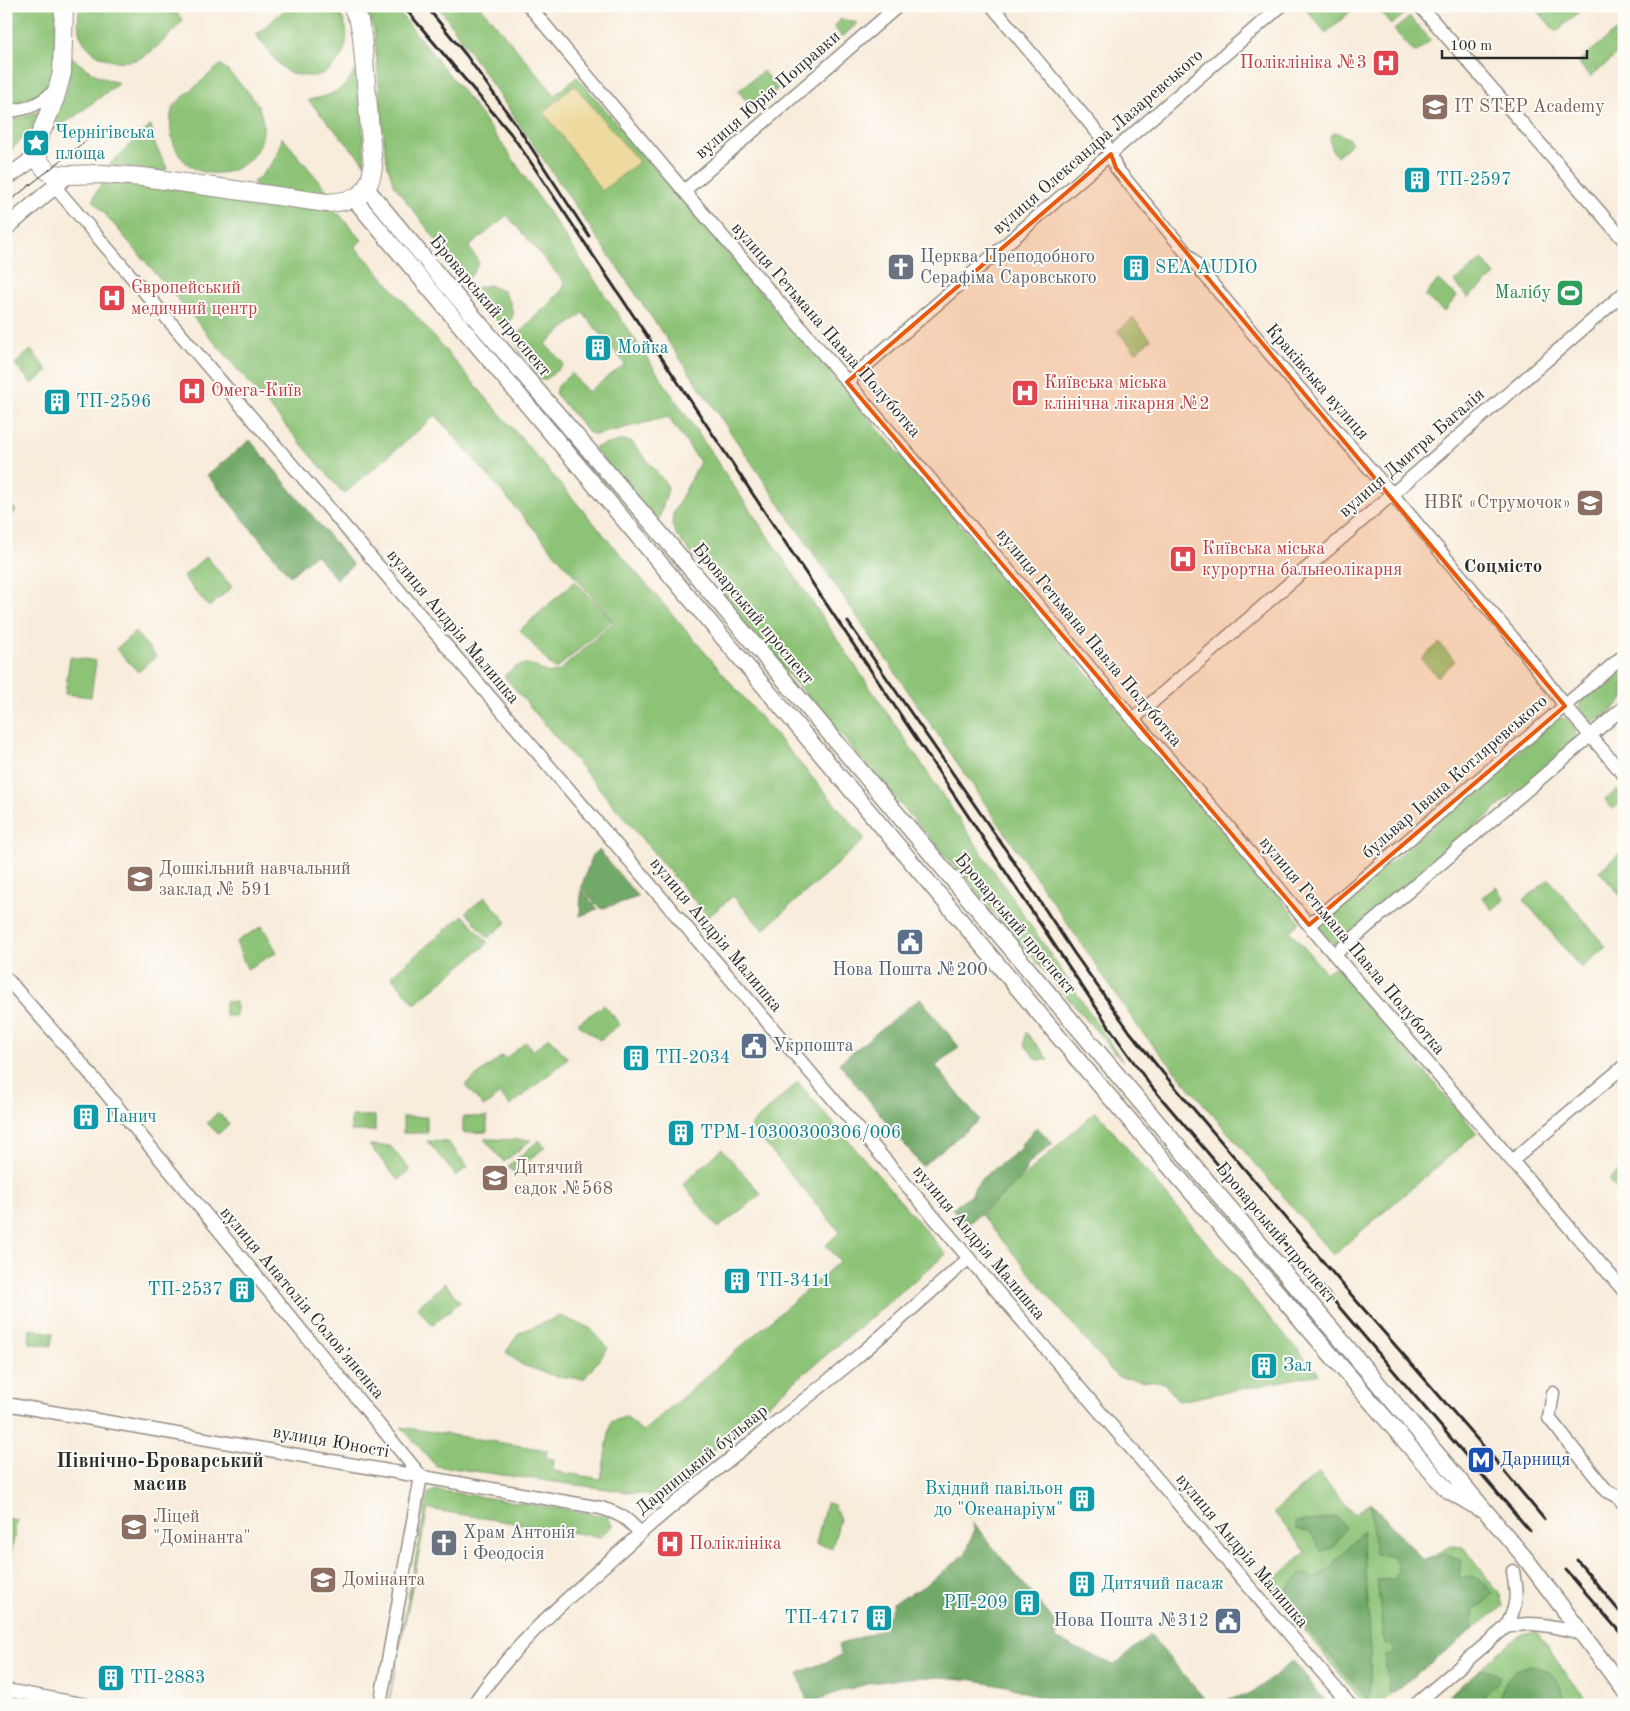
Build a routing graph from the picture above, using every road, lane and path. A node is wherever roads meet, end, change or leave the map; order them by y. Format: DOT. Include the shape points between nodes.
graph roads {
  1 [pos="64,6"];
  2 [pos="352,6"];
  3 [pos="529,6"];
  4 [pos="898,6"];
  5 [pos="992,6"];
  6 [pos="1280,6"];
  7 [pos="1420,6"];
  8 [pos="58,87"];
  9 [pos="6,110"];
  10 [pos="1111,154"];
  11 [pos="36,157"];
  12 [pos="68,175"];
  13 [pos="6,178"];
  14 [pos="55,187"];
  15 [pos="684,191"];
  16 [pos="361,194"];
  17 [pos="6,228"];
  18 [pos="1624,240"];
  19 [pos="1624,293"];
  20 [pos="848,382"];
  21 [pos="1392,494"];
  22 [pos="1624,655"];
  23 [pos="1565,706"];
  24 [pos="1624,707"];
  25 [pos="1133,718"];
  26 [pos="1590,736"];
  27 [pos="1624,775"];
  28 [pos="1309,925"];
  29 [pos="1335,954"];
  30 [pos="6,978"];
  31 [pos="1624,1066"];
  32 [pos="1512,1161"];
  33 [pos="969,1258"];
  34 [pos="1624,1290"];
  35 [pos="1553,1393"];
  36 [pos="6,1404"];
  37 [pos="421,1476"];
  38 [pos="1624,1504"];
  39 [pos="1488,1514"];
  40 [pos="640,1533"];
  41 [pos="1513,1571"];
  42 [pos="1506,1627"];
  43 [pos="1582,1633"];
  44 [pos="6,1690"];
  45 [pos="1624,1690"];
  46 [pos="87,1705"];
  47 [pos="380,1705"];
  48 [pos="473,1705"];
  49 [pos="1350,1705"];
  50 [pos="1415,1705"];
  1 -- 8 [label="highway" via="62,73"];
  2 -- 16 [label="highway" via="362,36 373,167 372,177"];
  3 -- 15 [label="street, вулиця Гетьмана Павла Полуботка"];
  4 -- 15 [label="street, вулиця Юрія Поправки"];
  5 -- 10 [label="street, Краківська вулиця" via="1102,138"];
  6 -- 10 [label="street, вулиця Олександра Лазаревського"];
  7 -- 18 [label="street"];
  8 -- 9 [label="street" via="35,105"];
  8 -- 11 [label="highway" via="39,134"];
  10 -- 20 [label="street, вулиця Олександра Лазаревського"];
  10 -- 21 [label="street, Краківська вулиця" via="1116,168 1285,372"];
  11 -- 12 [label="highway" via="52,174"];
  11 -- 13 [label="main road"];
  12 -- 14 [label="main road"];
  12 -- 16 [label="highway" via="143,177 327,203"];
  14 -- 17 [label="main road"];
  14 -- 33 [label="street, вулиця Андрія Малишка"];
  15 -- 20 [label="street, вулиця Гетьмана Павла Полуботка"];
  16 -- 39 [label="main road, Броварський проспект" via="667,541"];
  16 -- 39 [label="main road, Броварський проспект" via="1078,1060 1446,1489"];
  19 -- 21 [label="street, вулиця Дмитра Багалія"];
  20 -- 25 [label="street, вулиця Гетьмана Павла Полуботка"];
  21 -- 23 [label="street, Краківська вулиця" via="1523,650"];
  21 -- 25 [label="street, вулиця Дмитра Багалія"];
  22 -- 23 [label="street, бульвар Івана Котляревського"];
  23 -- 26 [label="street, Краківська вулиця"];
  23 -- 28 [label="street, бульвар Івана Котляревського"];
  24 -- 26 [label="street"];
  25 -- 28 [label="street, вулиця Гетьмана Павла Полуботка" via="1228,825"];
  26 -- 27 [label="street, Краківська вулиця"];
  26 -- 29 [label="street"];
  28 -- 29 [label="street, вулиця Гетьмана Павла Полуботка"];
  29 -- 32 [label="street, вулиця Гетьмана Павла Полуботка"];
  30 -- 37 [label="street, вулиця Анатолія Соловʼяненка" via="82,1064"];
  31 -- 32 [label="street"];
  32 -- 34 [label="street, вулиця Гетьмана Павла Полуботка"];
  33 -- 40 [label="street, Дарницький бульвар" via="850,1363"];
  33 -- 49 [label="street, вулиця Андрія Малишка"];
  35 -- 38 [label="street" via="1549,1418 1607,1491"];
  36 -- 37 [label="street, вулиця Юності"];
  37 -- 40 [label="street" via="601,1508 628,1519"];
  37 -- 47 [label="street"];
  39 -- 43 [label="main road, Броварський проспект"];
  40 -- 48 [label="street, Дарницький бульвар" via="535,1628"];
  41 -- 42 [label="street" via="1517,1595"];
  42 -- 43 [label="street" via="1543,1624"];
  42 -- 50 [label="street"];
  43 -- 45 [label="main road, Броварський проспект"];
  44 -- 46 [label="street"];
}
